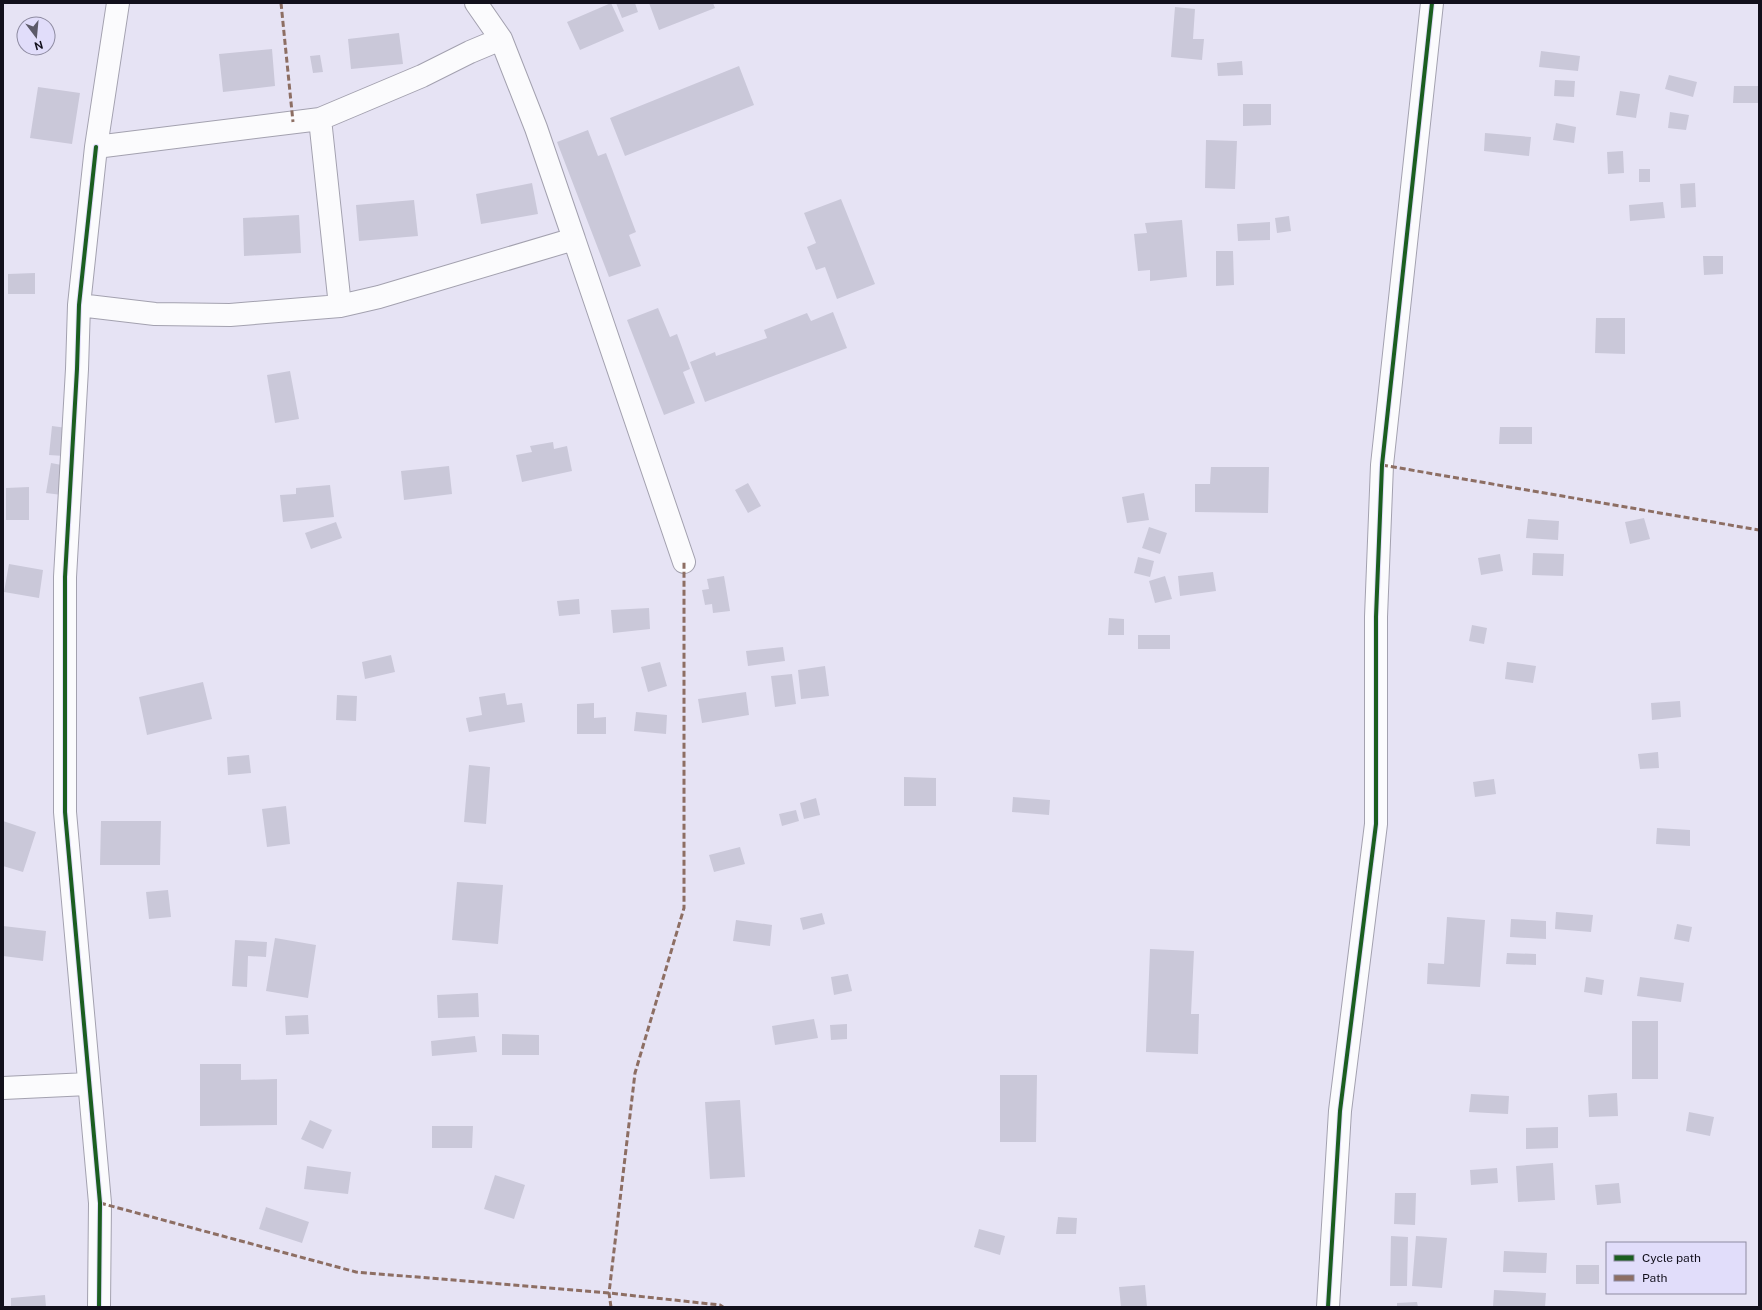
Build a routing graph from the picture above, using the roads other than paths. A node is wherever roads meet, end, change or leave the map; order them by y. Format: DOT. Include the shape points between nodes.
graph roads {
  1 [pos="118,3"];
  2 [pos="476,3"];
  3 [pos="1432,3"];
  4 [pos="501,39"];
  5 [pos="320,119"];
  6 [pos="96,147"];
  7 [pos="574,239"];
  8 [pos="79,306"];
  9 [pos="340,306"];
  10 [pos="684,562"];
  11 [pos="88,1084"];
  12 [pos="3,1088"];
  13 [pos="99,1307"];
  14 [pos="1328,1307"];
  1 -- 6 [label="street"];
  2 -- 4 [label="street"];
  3 -- 14 [label="street" via="1382,464 1376,617 1376,824 1340,1112"];
  4 -- 5 [label="street"];
  4 -- 7 [label="street" via="536,128"];
  5 -- 6 [label="street"];
  5 -- 9 [label="street"];
  6 -- 8 [label="street"];
  7 -- 9 [label="street" via="379,297"];
  7 -- 10 [label="street"];
  8 -- 9 [label="street" via="155,314 215,315"];
  8 -- 11 [label="street" via="65,578 65,812"];
  11 -- 12 [label="street"];
  11 -- 13 [label="street" via="100,1204"];
}
